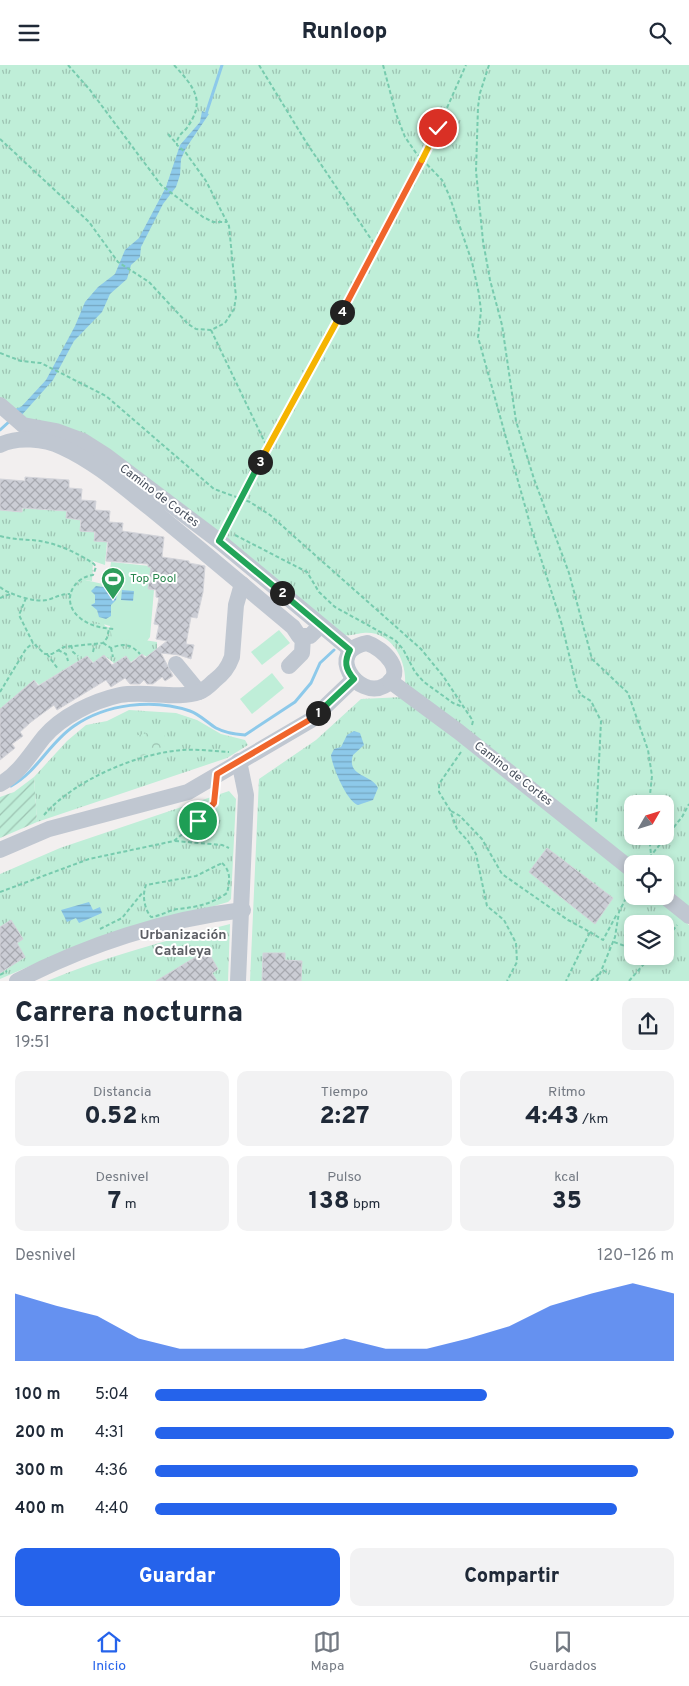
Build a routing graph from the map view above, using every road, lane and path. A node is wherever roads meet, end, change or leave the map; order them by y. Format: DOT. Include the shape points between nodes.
graph roads {
  1 [pos="68,65"];
  2 [pos="174,65"];
  3 [pos="259,65"];
  4 [pos="382,65"];
  5 [pos="466,65"];
  6 [pos="489,65"];
  7 [pos="168,134"];
  8 [pos="0,139"];
  9 [pos="176,143"];
  10 [pos="422,159"];
  11 [pos="227,222"];
  12 [pos="377,248"];
  13 [pos="211,330"];
  14 [pos="0,353"];
  15 [pos="61,375"];
  16 [pos="2,407"];
  17 [pos="0,445"];
  18 [pos="267,447"];
  19 [pos="221,535"];
  20 [pos="0,536"];
  21 [pos="242,584"];
  22 [pos="0,587"];
  23 [pos="10,594"];
  24 [pos="70,594"];
  25 [pos="26,597"];
  26 [pos="0,598"];
  27 [pos="109,629"];
  28 [pos="114,629"];
  29 [pos="314,631"];
  30 [pos="33,643"];
  31 [pos="95,643"];
  32 [pos="103,643"];
  33 [pos="71,645"];
  34 [pos="111,647"];
  35 [pos="58,650"];
  36 [pos="350,650"];
  37 [pos="94,652"];
  38 [pos="47,654"];
  39 [pos="140,654"];
  40 [pos="78,656"];
  41 [pos="113,657"];
  42 [pos="68,661"];
  43 [pos="176,664"];
  44 [pos="289,666"];
  45 [pos="58,669"];
  46 [pos="354,679"];
  47 [pos="390,681"];
  48 [pos="0,692"];
  49 [pos="199,692"];
  50 [pos="463,707"];
  51 [pos="239,761"];
  52 [pos="217,774"];
  53 [pos="0,784"];
  54 [pos="649,795"];
  55 [pos="689,804"];
  56 [pos="450,810"];
  57 [pos="598,828"];
  58 [pos="41,833"];
  59 [pos="174,841"];
  60 [pos="650,845"];
  61 [pos="0,850"];
  62 [pos="652,855"];
  63 [pos="245,856"];
  64 [pos="222,863"];
  65 [pos="624,864"];
  66 [pos="0,892"];
  67 [pos="624,901"];
  68 [pos="672,905"];
  69 [pos="243,910"];
  70 [pos="619,911"];
  71 [pos="684,919"];
  72 [pos="674,931"];
  73 [pos="590,933"];
  74 [pos="614,942"];
  75 [pos="624,946"];
  76 [pos="643,965"];
  77 [pos="603,970"];
  78 [pos="609,974"];
  79 [pos="16,981"];
  80 [pos="238,981"];
  81 [pos="566,981"];
  82 [pos="592,981"];
  83 [pos="597,981"];
  84 [pos="629,981"];
  1 -- 11 [label="path" via="165,189 203,217 213,222"];
  2 -- 9 [label="path" via="192,86 197,105 195,115"];
  3 -- 12 [label="path"];
  4 -- 10 [label="path" via="405,137"];
  5 -- 10 [label="path"];
  6 -- 54 [label="path" via="478,107 476,171 483,241 502,325 516,421 569,573 592,659 623,686 631,701 651,762"];
  7 -- 9 [label="path"];
  8 -- 13 [label="path" via="89,222 118,262 149,282 188,325"];
  9 -- 11 [label="path" via="206,181"];
  10 -- 12 [label="path"];
  10 -- 57 [label="path" via="446,187 472,262 481,311 478,337 530,524 562,625 577,689 591,701 601,721"];
  11 -- 13 [label="path" via="236,297 234,309 225,323"];
  12 -- 18 [label="path"];
  13 -- 18 [label="path"];
  14 -- 15 [label="path" via="21,361 41,363"];
  16 -- 19 [label="street, Camino de Cortes" via="23,425 56,431 83,441"];
  17 -- 21 [label="street" via="7,441 28,440 60,446 84,459"];
  18 -- 19 [label="path"];
  19 -- 29 [label="street, Camino de Cortes"];
  19 -- 50 [label="path" via="307,572 319,593 335,607 395,640 414,672 424,682 452,703"];
  20 -- 24 [label="path" via="60,546 94,565 93,575 80,578"];
  21 -- 29 [label="street" via="293,627 296,634"];
  21 -- 49 [label="street" via="236,605 229,665"];
  22 -- 23 [label="path"];
  23 -- 25 [label="path"];
  23 -- 26 [label="path"];
  24 -- 25 [label="path" via="45,601"];
  24 -- 27 [label="path" via="72,607 81,619"];
  25 -- 30 [label="path" via="19,615"];
  27 -- 28 [label="path"];
  27 -- 32 [label="path"];
  29 -- 36 [label="street, Camino de Cortes"];
  29 -- 44 [label="street" via="302,653"];
  30 -- 38 [label="path"];
  30 -- 48 [label="path"];
  31 -- 32 [label="path"];
  31 -- 33 [label="path"];
  31 -- 37 [label="path"];
  32 -- 34 [label="path"];
  33 -- 35 [label="path"];
  33 -- 40 [label="path"];
  34 -- 39 [label="path" via="128,645"];
  34 -- 41 [label="path"];
  35 -- 38 [label="path"];
  35 -- 42 [label="path" via="66,654"];
  36 -- 46 [label="street" via="346,658 347,668"];
  36 -- 47 [label="street" via="367,643 377,646 392,662 395,671"];
  38 -- 45 [label="path"];
  43 -- 49 [label="street"];
  46 -- 47 [label="street" via="368,688 379,689"];
  46 -- 51 [label="street" via="311,719"];
  47 -- 65 [label="street, Camino de Cortes"];
  49 -- 53 [label="street" via="186,695 149,692 120,695 66,717 46,735 18,770"];
  51 -- 52 [label="street"];
  51 -- 58 [label="path" via="232,752 182,750 130,762 92,778 58,800 44,815"];
  51 -- 63 [label="street" via="246,795"];
  52 -- 58 [label="street" via="188,792"];
  52 -- 59 [label="path" via="214,803"];
  55 -- 62 [label="path"];
  56 -- 73 [label="path" via="482,839 502,874"];
  58 -- 61 [label="street"];
  59 -- 63 [label="path" via="222,845"];
  59 -- 66 [label="path" via="89,859"];
  60 -- 62 [label="path"];
  63 -- 69 [label="street"];
  64 -- 64 [label="path" via="196,876 146,885 143,892 147,912 151,917 160,916 220,898 227,893 230,877"];
  67 -- 70 [label="path"];
  68 -- 71 [label="street"];
  69 -- 79 [label="street" via="203,915 137,933 51,963"];
  69 -- 80 [label="street"];
  70 -- 73 [label="path" via="603,941"];
  70 -- 74 [label="path"];
  71 -- 72 [label="path"];
  73 -- 81 [label="path"];
  74 -- 75 [label="path"];
  74 -- 77 [label="path"];
  76 -- 84 [label="path"];
  77 -- 78 [label="path"];
  77 -- 82 [label="path"];
  77 -- 83 [label="path"];
}
